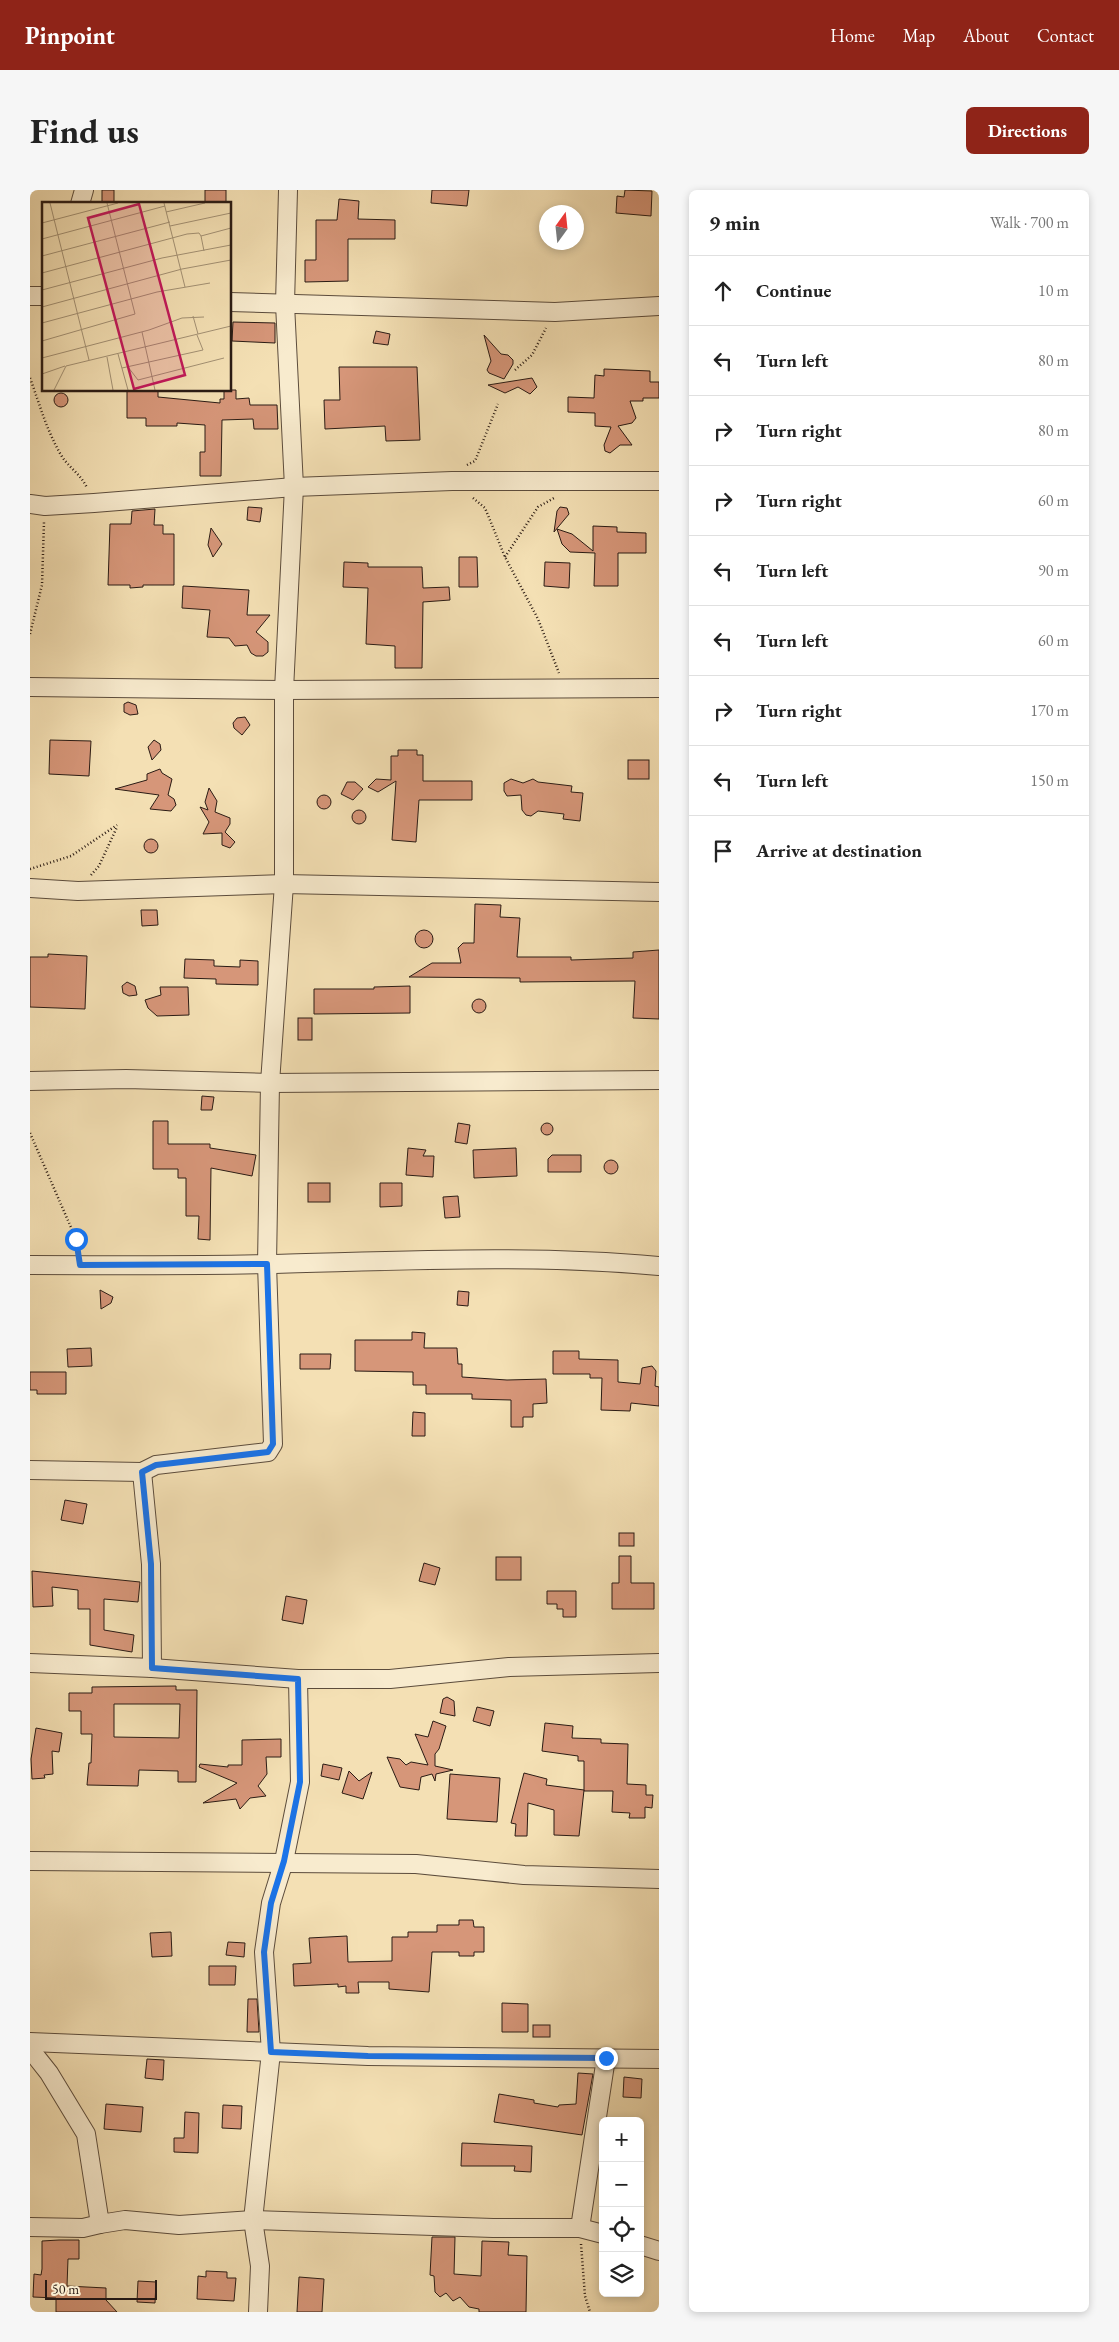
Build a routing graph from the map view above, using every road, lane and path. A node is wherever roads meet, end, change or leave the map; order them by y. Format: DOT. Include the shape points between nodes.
graph roads {
  1 [pos="288,190"];
  2 [pos="231,302"];
  3 [pos="284,304"];
  4 [pos="659,306"];
  5 [pos="555,312"];
  6 [pos="515,370"];
  7 [pos="30,378"];
  8 [pos="498,404"];
  9 [pos="459,469"];
  10 [pos="659,481"];
  11 [pos="294,488"];
  12 [pos="561,494"];
  13 [pos="472,497"];
  14 [pos="94,503"];
  15 [pos="37,505"];
  16 [pos="505,557"];
  17 [pos="30,634"];
  18 [pos="30,687"];
  19 [pos="565,688"];
  20 [pos="659,688"];
  21 [pos="284,690"];
  22 [pos="30,869"];
  23 [pos="284,884"];
  24 [pos="30,888"];
  25 [pos="78,891"];
  26 [pos="659,892"];
  27 [pos="659,1080"];
  28 [pos="30,1081"];
  29 [pos="270,1082"];
  30 [pos="30,1133"];
  31 [pos="267,1264"];
  32 [pos="30,1265"];
  33 [pos="80,1265"];
  34 [pos="659,1266"];
  35 [pos="30,1470"];
  36 [pos="142,1472"];
  37 [pos="30,1662"];
  38 [pos="659,1663"];
  39 [pos="152,1668"];
  40 [pos="298,1679"];
  41 [pos="30,1861"];
  42 [pos="284,1861"];
  43 [pos="659,1878"];
  44 [pos="30,2042"];
  45 [pos="30,2050"];
  46 [pos="271,2052"];
  47 [pos="606,2058"];
  48 [pos="659,2059"];
  49 [pos="253,2220"];
  50 [pos="100,2224"];
  51 [pos="30,2227"];
  52 [pos="580,2228"];
  53 [pos="599,2233"];
  54 [pos="644,2246"];
  55 [pos="659,2251"];
  56 [pos="258,2312"];
  57 [pos="590,2312"];
  1 -- 3 [label="street"];
  2 -- 3 [label="street"];
  3 -- 5 [label="street"];
  3 -- 11 [label="street"];
  4 -- 5 [label="street"];
  5 -- 6 [label="path" via="532,355"];
  7 -- 14 [label="path" via="43,421 62,457 82,477"];
  8 -- 9 [label="path" via="475,461"];
  10 -- 11 [label="street" via="452,481"];
  11 -- 14 [label="street"];
  11 -- 21 [label="street"];
  12 -- 16 [label="path" via="538,507"];
  13 -- 16 [label="path" via="485,508"];
  14 -- 15 [label="street"];
  15 -- 17 [label="path" via="42,585"];
  16 -- 19 [label="path" via="538,619"];
  18 -- 21 [label="street"];
  19 -- 20 [label="street"];
  19 -- 21 [label="street"];
  21 -- 23 [label="street"];
  22 -- 25 [label="path" via="70,856 117,825 99,866"];
  23 -- 25 [label="street"];
  23 -- 26 [label="street"];
  23 -- 29 [label="street"];
  24 -- 25 [label="street"];
  27 -- 29 [label="street"];
  28 -- 29 [label="street"];
  29 -- 31 [label="street"];
  30 -- 33 [label="path" via="76,1239"];
  31 -- 33 [label="street"];
  31 -- 34 [label="street" via="444,1258 600,1260"];
  31 -- 36 [label="street" via="273,1444 268,1452 156,1465"];
  32 -- 33 [label="street"];
  35 -- 36 [label="street"];
  36 -- 39 [label="street" via="151,1564"];
  37 -- 39 [label="street"];
  38 -- 40 [label="street" via="509,1667 390,1679"];
  39 -- 40 [label="street"];
  40 -- 42 [label="street" via="300,1782"];
  41 -- 42 [label="street"];
  42 -- 43 [label="street" via="416,1864 524,1875"];
  42 -- 46 [label="street" via="271,1903 264,1952"];
  44 -- 46 [label="street"];
  45 -- 50 [label="street" via="49,2073 86,2134"];
  46 -- 47 [label="street"];
  46 -- 49 [label="street"];
  47 -- 48 [label="street"];
  47 -- 52 [label="street"];
  49 -- 50 [label="street" via="179,2225 125,2220"];
  49 -- 52 [label="street"];
  49 -- 56 [label="street" via="260,2266"];
  50 -- 51 [label="street" via="83,2228"];
  52 -- 53 [label="street"];
  52 -- 57 [label="path" via="585,2296"];
  54 -- 55 [label="street"];
}
